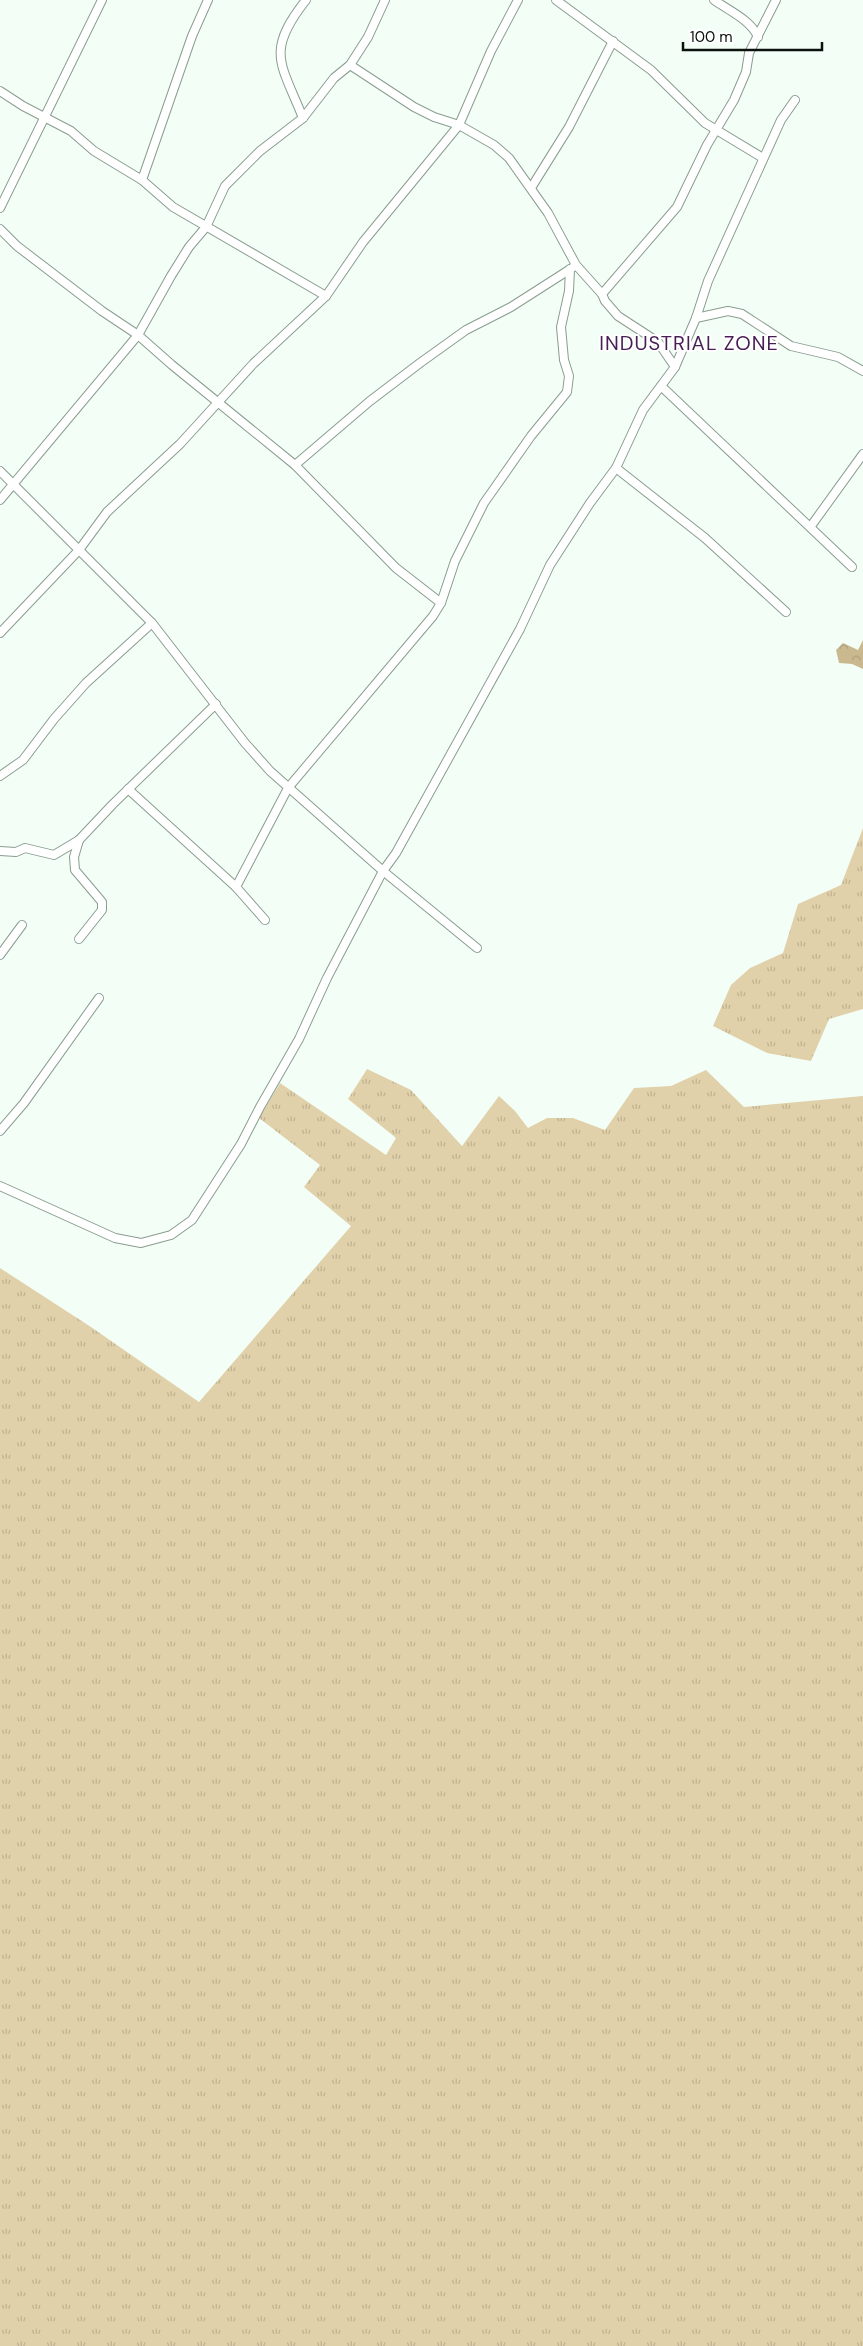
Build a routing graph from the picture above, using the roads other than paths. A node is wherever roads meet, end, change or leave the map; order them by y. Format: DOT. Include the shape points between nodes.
graph roads {
  1 [pos="102,0"];
  2 [pos="208,0"];
  3 [pos="306,0"];
  4 [pos="385,0"];
  5 [pos="518,0"];
  6 [pos="556,0"];
  7 [pos="714,0"];
  8 [pos="776,0"];
  9 [pos="758,36"];
  10 [pos="613,41"];
  11 [pos="350,65"];
  12 [pos="0,91"];
  13 [pos="795,100"];
  14 [pos="45,118"];
  15 [pos="304,118"];
  16 [pos="458,125"];
  17 [pos="715,130"];
  18 [pos="763,158"];
  19 [pos="142,180"];
  20 [pos="531,188"];
  21 [pos="0,208"];
  22 [pos="206,227"];
  23 [pos="0,229"];
  24 [pos="573,267"];
  25 [pos="602,294"];
  26 [pos="326,296"];
  27 [pos="696,318"];
  28 [pos="138,335"];
  29 [pos="675,367"];
  30 [pos="863,371"];
  31 [pos="661,386"];
  32 [pos="218,404"];
  33 [pos="863,454"];
  34 [pos="296,465"];
  35 [pos="616,468"];
  36 [pos="0,471"];
  37 [pos="14,484"];
  38 [pos="0,500"];
  39 [pos="811,526"];
  40 [pos="79,550"];
  41 [pos="852,567"];
  42 [pos="440,604"];
  43 [pos="786,612"];
  44 [pos="152,623"];
  45 [pos="0,633"];
  46 [pos="216,704"];
  47 [pos="0,776"];
  48 [pos="288,788"];
  49 [pos="128,789"];
  50 [pos="78,840"];
  51 [pos="0,851"];
  52 [pos="383,872"];
  53 [pos="236,887"];
  54 [pos="266,920"];
  55 [pos="22,925"];
  56 [pos="79,939"];
  57 [pos="477,948"];
  58 [pos="0,955"];
  59 [pos="99,998"];
  60 [pos="0,1131"];
  61 [pos="0,1186"];
  1 -- 14 [label="street"];
  2 -- 19 [label="street" via="192,36"];
  3 -- 15 [label="street" via="290,21 282,37 280,52 282,65"];
  4 -- 11 [label="street"];
  5 -- 16 [label="street"];
  6 -- 10 [label="street"];
  7 -- 9 [label="street" via="748,24"];
  8 -- 9 [label="street"];
  9 -- 17 [label="street" via="734,100"];
  10 -- 17 [label="street" via="651,70 693,113"];
  10 -- 20 [label="street" via="573,120"];
  11 -- 15 [label="street" via="334,78"];
  11 -- 16 [label="street" via="414,108"];
  12 -- 14 [label="street"];
  13 -- 18 [label="street" via="780,120"];
  14 -- 19 [label="street" via="71,131 94,151"];
  14 -- 21 [label="street"];
  15 -- 22 [label="street" via="260,150 225,186"];
  16 -- 20 [label="street" via="494,145 509,158"];
  16 -- 26 [label="street" via="363,242"];
  17 -- 18 [label="street"];
  17 -- 25 [label="street" via="677,207"];
  18 -- 27 [label="street" via="708,281"];
  19 -- 22 [label="street" via="173,207"];
  20 -- 24 [label="street" via="548,213"];
  22 -- 26 [label="street"];
  22 -- 28 [label="street" via="189,247"];
  23 -- 28 [label="street" via="25,252"];
  24 -- 25 [label="street"];
  24 -- 34 [label="street" via="511,307 466,330 370,401"];
  24 -- 42 [label="street" via="561,327 568,376 566,392 530,436 484,503 455,561"];
  25 -- 29 [label="street" via="618,316 658,342"];
  26 -- 32 [label="street" via="253,364"];
  27 -- 29 [label="street"];
  27 -- 30 [label="street" via="728,311 742,314 790,346 838,357"];
  28 -- 32 [label="street"];
  28 -- 37 [label="street"];
  29 -- 31 [label="street"];
  31 -- 35 [label="street" via="643,410"];
  31 -- 39 [label="street"];
  32 -- 34 [label="street"];
  32 -- 40 [label="street" via="107,512"];
  33 -- 39 [label="street"];
  34 -- 42 [label="street" via="396,568"];
  35 -- 43 [label="street" via="705,538"];
  35 -- 52 [label="street" via="550,564 520,630 469,725"];
  36 -- 37 [label="street"];
  37 -- 38 [label="street"];
  37 -- 40 [label="street"];
  39 -- 41 [label="street"];
  40 -- 44 [label="street"];
  40 -- 45 [label="street"];
  42 -- 48 [label="street"];
  44 -- 46 [label="street"];
  44 -- 47 [label="street" via="86,683 23,760"];
  46 -- 48 [label="street" via="245,743"];
  46 -- 49 [label="street"];
  48 -- 52 [label="street"];
  48 -- 53 [label="street"];
  49 -- 50 [label="street"];
  49 -- 53 [label="street"];
  50 -- 51 [label="street" via="54,854 24,848 16,852"];
  50 -- 56 [label="street" via="75,870 102,902 102,910"];
  52 -- 57 [label="street"];
  52 -- 61 [label="street" via="299,1039 241,1144 192,1220 171,1235 141,1243 115,1238"];
  53 -- 54 [label="street"];
  55 -- 58 [label="street"];
  59 -- 60 [label="street"];
}
